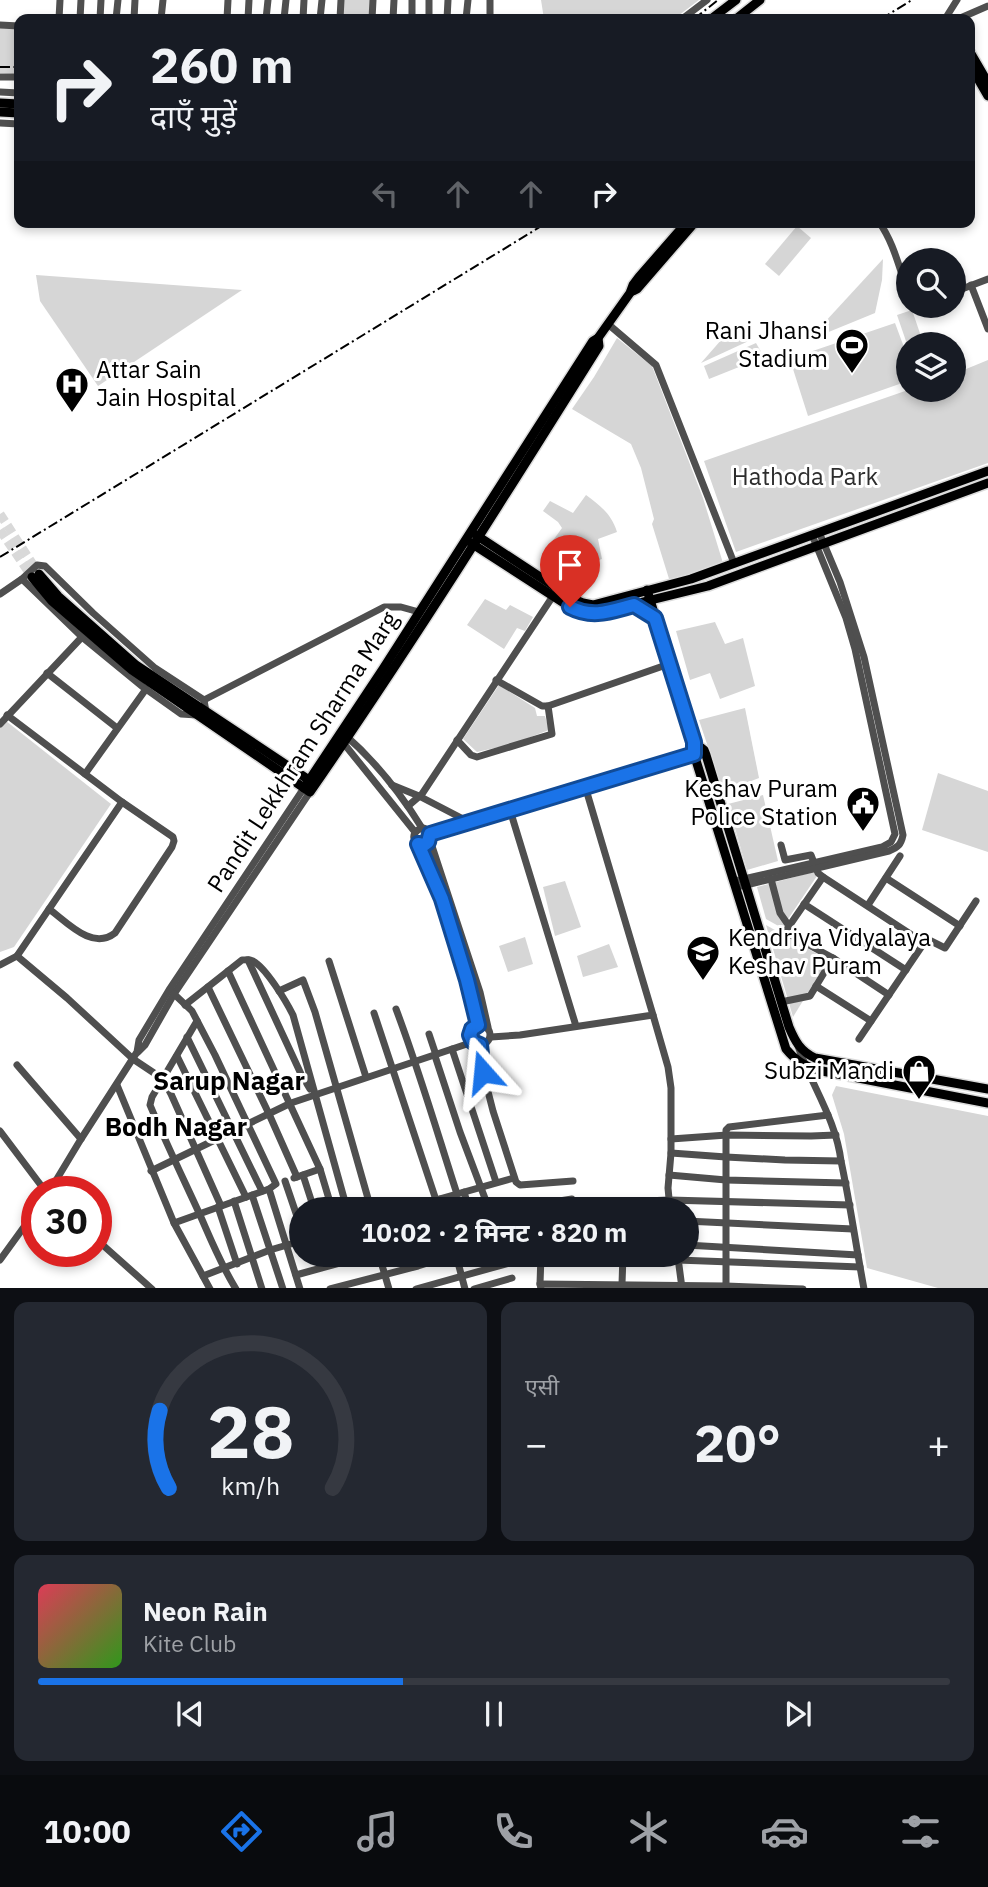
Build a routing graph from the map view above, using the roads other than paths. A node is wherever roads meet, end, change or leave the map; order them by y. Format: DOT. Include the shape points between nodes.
graph roads {
  1 [pos="707,0"];
  2 [pos="736,0"];
  3 [pos="760,0"];
  4 [pos="988,6"];
  5 [pos="689,14"];
  6 [pos="718,14"];
  7 [pos="742,14"];
  8 [pos="971,14"];
  9 [pos="985,70"];
  10 [pos="975,74"];
  11 [pos="988,83"];
  12 [pos="988,96"];
  13 [pos="683,228"];
  14 [pos="688,228"];
  15 [pos="883,228"];
  16 [pos="675,240"];
  17 [pos="896,256"];
  18 [pos="988,279"];
  19 [pos="971,285"];
  20 [pos="966,287"];
  21 [pos="608,324"];
  22 [pos="988,329"];
  23 [pos="988,471"];
  24 [pos="988,483"];
  25 [pos="816,533"];
  26 [pos="473,538"];
  27 [pos="821,545"];
  28 [pos="734,563"];
  29 [pos="31,577"];
  30 [pos="647,590"];
  31 [pos="0,594"];
  32 [pos="553,596"];
  33 [pos="650,601"];
  34 [pos="634,605"];
  35 [pos="419,612"];
  36 [pos="655,618"];
  37 [pos="82,637"];
  38 [pos="669,664"];
  39 [pos="47,673"];
  40 [pos="496,680"];
  41 [pos="146,689"];
  42 [pos="204,700"];
  43 [pos="548,706"];
  44 [pos="202,714"];
  45 [pos="7,715"];
  46 [pos="0,724"];
  47 [pos="117,728"];
  48 [pos="343,738"];
  49 [pos="457,740"];
  50 [pos="694,742"];
  51 [pos="694,754"];
  52 [pos="85,774"];
  53 [pos="391,785"];
  54 [pos="309,786"];
  55 [pos="586,786"];
  56 [pos="419,796"];
  57 [pos="122,802"];
  58 [pos="408,806"];
  59 [pos="510,810"];
  60 [pos="470,822"];
  61 [pos="419,830"];
  62 [pos="430,837"];
  63 [pos="418,844"];
  64 [pos="780,845"];
  65 [pos="900,856"];
  66 [pos="815,866"];
  67 [pos="823,877"];
  68 [pos="886,878"];
  69 [pos="771,879"];
  70 [pos="740,883"];
  71 [pos="976,901"];
  72 [pos="804,904"];
  73 [pos="868,905"];
  74 [pos="49,909"];
  75 [pos="789,926"];
  76 [pos="960,926"];
  77 [pos="924,943"];
  78 [pos="17,956"];
  79 [pos="833,958"];
  80 [pos="248,960"];
  81 [pos="329,961"];
  82 [pos="0,965"];
  83 [pos="906,970"];
  84 [pos="228,971"];
  85 [pos="816,986"];
  86 [pos="208,987"];
  87 [pos="279,991"];
  88 [pos="174,994"];
  89 [pos="888,995"];
  90 [pos="781,1002"];
  91 [pos="185,1004"];
  92 [pos="397,1009"];
  93 [pos="374,1013"];
  94 [pos="653,1015"];
  95 [pos="197,1021"];
  96 [pos="871,1021"];
  97 [pos="478,1025"];
  98 [pos="576,1026"];
  99 [pos="488,1027"];
  100 [pos="429,1034"];
  101 [pos="187,1037"];
  102 [pos="491,1037"];
  103 [pos="859,1039"];
  104 [pos="476,1043"];
  105 [pos="798,1045"];
  106 [pos="452,1049"];
  107 [pos="435,1055"];
  108 [pos="135,1056"];
  109 [pos="177,1056"];
  110 [pos="416,1062"];
  111 [pos="17,1065"];
  112 [pos="805,1066"];
  113 [pos="393,1069"];
  114 [pos="366,1077"];
  115 [pos="163,1079"];
  116 [pos="117,1085"];
  117 [pos="336,1088"];
  118 [pos="988,1089"];
  119 [pos="314,1095"];
  120 [pos="290,1103"];
  121 [pos="988,1103"];
  122 [pos="269,1114"];
  123 [pos="828,1115"];
  124 [pos="248,1124"];
  125 [pos="0,1130"];
  126 [pos="233,1132"];
  127 [pos="727,1135"];
  128 [pos="836,1135"];
  129 [pos="81,1139"];
  130 [pos="671,1139"];
  131 [pos="217,1140"];
  132 [pos="196,1150"];
  133 [pos="671,1153"];
  134 [pos="726,1157"];
  135 [pos="173,1161"];
  136 [pos="841,1161"];
  137 [pos="320,1169"];
  138 [pos="151,1171"];
  139 [pos="669,1175"];
  140 [pos="36,1176"];
  141 [pos="58,1176"];
  142 [pos="300,1176"];
  143 [pos="514,1178"];
  144 [pos="726,1180"];
  145 [pos="285,1181"];
  146 [pos="573,1181"];
  147 [pos="496,1182"];
  148 [pos="846,1183"];
  149 [pos="480,1187"];
  150 [pos="269,1188"];
  151 [pos="461,1193"];
  152 [pos="249,1196"];
  153 [pos="290,1197"];
  154 [pos="309,1197"];
  155 [pos="328,1197"];
  156 [pos="344,1197"];
  157 [pos="368,1197"];
  158 [pos="437,1197"];
  159 [pos="446,1197"];
  160 [pos="463,1197"];
  161 [pos="484,1197"];
  162 [pos="668,1197"];
  163 [pos="234,1201"];
  164 [pos="699,1201"];
  165 [pos="727,1202"];
  166 [pos="850,1205"];
  167 [pos="219,1206"];
  168 [pos="199,1213"];
  169 [pos="699,1222"];
  170 [pos="174,1223"];
  171 [pos="726,1223"];
  172 [pos="853,1228"];
  173 [pos="21,1231"];
  174 [pos="289,1244"];
  175 [pos="286,1245"];
  176 [pos="699,1245"];
  177 [pos="726,1246"];
  178 [pos="270,1250"];
  179 [pos="112,1253"];
  180 [pos="858,1255"];
  181 [pos="253,1258"];
  182 [pos="699,1259"];
  183 [pos="0,1260"];
  184 [pos="726,1262"];
  185 [pos="237,1264"];
  186 [pos="325,1267"];
  187 [pos="383,1267"];
  188 [pos="413,1267"];
  189 [pos="458,1267"];
  190 [pos="541,1267"];
  191 [pos="623,1267"];
  192 [pos="679,1267"];
  193 [pos="860,1267"];
  194 [pos="487,1268"];
  195 [pos="223,1269"];
  196 [pos="296,1275"];
  197 [pos="385,1275"];
  198 [pos="203,1276"];
  199 [pos="461,1276"];
  200 [pos="512,1278"];
  201 [pos="622,1284"];
  202 [pos="540,1286"];
  203 [pos="682,1287"];
  204 [pos="726,1287"];
  205 [pos="151,1288"];
  206 [pos="209,1288"];
  207 [pos="235,1288"];
  208 [pos="262,1288"];
  209 [pos="283,1288"];
  210 [pos="300,1288"];
  211 [pos="334,1288"];
  212 [pos="389,1288"];
  213 [pos="419,1288"];
  214 [pos="465,1288"];
  215 [pos="477,1288"];
  216 [pos="764,1288"];
  217 [pos="864,1288"];
  1 -- 5 [label="street"];
  2 -- 6 [label="main road"];
  3 -- 7 [label="main road"];
  4 -- 8 [label="street"];
  9 -- 11 [label="main road"];
  10 -- 12 [label="main road"];
  13 -- 16 [label="main road, Pandit Lekkhram Sharma Marg"];
  14 -- 16 [label="main road, Pandit Lekkhram Sharma Marg"];
  15 -- 17 [label="street"];
  16 -- 21 [label="main road, Pandit Lekkhram Sharma Marg"];
  18 -- 19 [label="street"];
  19 -- 20 [label="street"];
  19 -- 22 [label="street"];
  21 -- 26 [label="main road, Pandit Lekkhram Sharma Marg" via="593,341"];
  21 -- 28 [label="street" via="656,365"];
  23 -- 25 [label="main road"];
  24 -- 27 [label="main road"];
  25 -- 27 [label="street"];
  25 -- 28 [label="main road"];
  26 -- 30 [label="main road" via="583,603 593,605"];
  26 -- 32 [label="main road"];
  26 -- 35 [label="main road, Pandit Lekkhram Sharma Marg"];
  26 -- 48 [label="main road, Pandit Lekkhram Sharma Marg"];
  27 -- 33 [label="main road" via="708,586"];
  27 -- 66 [label="street" via="840,582 864,657 903,835 898,847 889,851"];
  28 -- 30 [label="main road"];
  29 -- 31 [label="street"];
  29 -- 37 [label="street"];
  29 -- 42 [label="street" via="33,567 45,566 155,668"];
  29 -- 44 [label="main road" via="132,670"];
  30 -- 33 [label="main road"];
  32 -- 34 [label="main road" via="589,614"];
  32 -- 40 [label="street"];
  33 -- 34 [label="main road"];
  33 -- 36 [label="main road"];
  34 -- 36 [label="main road"];
  35 -- 42 [label="street" via="384,607"];
  35 -- 48 [label="main road, Pandit Lekkhram Sharma Marg"];
  36 -- 38 [label="main road"];
  37 -- 39 [label="street"];
  37 -- 41 [label="street"];
  38 -- 43 [label="street"];
  38 -- 50 [label="main road"];
  39 -- 45 [label="street"];
  39 -- 47 [label="street"];
  40 -- 43 [label="street"];
  40 -- 49 [label="street"];
  41 -- 44 [label="street" via="181,714"];
  41 -- 47 [label="street"];
  42 -- 44 [label="street"];
  43 -- 49 [label="street" via="552,734 477,757"];
  44 -- 54 [label="main road"];
  45 -- 46 [label="street"];
  45 -- 52 [label="street"];
  47 -- 52 [label="street"];
  48 -- 53 [label="street"];
  48 -- 54 [label="main road, Pandit Lekkhram Sharma Marg"];
  48 -- 61 [label="street"];
  49 -- 56 [label="street"];
  50 -- 51 [label="main road"];
  50 -- 70 [label="main road" via="706,755"];
  51 -- 55 [label="street"];
  51 -- 70 [label="main road"];
  52 -- 57 [label="street"];
  53 -- 56 [label="street"];
  53 -- 58 [label="street"];
  54 -- 88 [label="street"];
  54 -- 108 [label="street, Pandit Lekkhram Sharma Marg" via="169,990 139,1040"];
  55 -- 59 [label="street"];
  55 -- 94 [label="street"];
  56 -- 58 [label="street"];
  56 -- 60 [label="street"];
  57 -- 74 [label="street"];
  57 -- 74 [label="street" via="174,841 115,933 106,939 90,939"];
  58 -- 61 [label="street"];
  59 -- 60 [label="street"];
  59 -- 98 [label="street"];
  60 -- 62 [label="street"];
  61 -- 62 [label="street" via="427,830"];
  61 -- 63 [label="street" via="414,838"];
  62 -- 63 [label="street" via="426,844"];
  62 -- 99 [label="street"];
  63 -- 97 [label="street" via="442,899"];
  64 -- 66 [label="street" via="785,860 811,855"];
  65 -- 68 [label="street"];
  66 -- 67 [label="street"];
  66 -- 69 [label="street"];
  66 -- 70 [label="street"];
  67 -- 72 [label="street"];
  67 -- 73 [label="street"];
  68 -- 73 [label="street"];
  68 -- 76 [label="street"];
  69 -- 70 [label="street"];
  69 -- 75 [label="street" via="780,913"];
  70 -- 90 [label="main road"];
  70 -- 112 [label="main road" via="786,1049"];
  71 -- 76 [label="street"];
  72 -- 75 [label="street"];
  72 -- 83 [label="street"];
  73 -- 77 [label="street"];
  74 -- 78 [label="street"];
  75 -- 79 [label="street" via="785,932"];
  76 -- 77 [label="street" via="945,948 929,940"];
  77 -- 83 [label="street"];
  78 -- 82 [label="street"];
  78 -- 108 [label="street"];
  79 -- 85 [label="street"];
  79 -- 89 [label="street"];
  80 -- 84 [label="street"];
  80 -- 87 [label="street" via="261,968"];
  80 -- 119 [label="street"];
  81 -- 114 [label="street"];
  83 -- 89 [label="street"];
  84 -- 86 [label="street"];
  84 -- 120 [label="street"];
  85 -- 90 [label="street" via="810,996"];
  85 -- 96 [label="street"];
  86 -- 91 [label="street"];
  86 -- 122 [label="street"];
  87 -- 117 [label="street" via="303,980"];
  87 -- 119 [label="street" via="293,1015"];
  88 -- 91 [label="street"];
  88 -- 108 [label="street"];
  89 -- 96 [label="street"];
  90 -- 105 [label="main road"];
  91 -- 95 [label="street"];
  92 -- 110 [label="street"];
  93 -- 113 [label="street"];
  94 -- 98 [label="street"];
  94 -- 130 [label="street" via="668,1067"];
  95 -- 101 [label="street"];
  95 -- 124 [label="street"];
  96 -- 103 [label="street"];
  97 -- 99 [label="street"];
  97 -- 104 [label="street" via="470,1032"];
  98 -- 102 [label="street"];
  99 -- 102 [label="street"];
  100 -- 107 [label="street"];
  101 -- 109 [label="street"];
  101 -- 126 [label="street"];
  102 -- 104 [label="street" via="488,1042"];
  104 -- 106 [label="street"];
  104 -- 143 [label="street"];
  105 -- 112 [label="street"];
  105 -- 118 [label="main road" via="815,1058"];
  106 -- 107 [label="street"];
  106 -- 147 [label="street"];
  107 -- 110 [label="street"];
  107 -- 149 [label="street"];
  108 -- 115 [label="street"];
  108 -- 116 [label="street, Pandit Lekkhram Sharma Marg"];
  109 -- 115 [label="street"];
  109 -- 131 [label="street"];
  110 -- 113 [label="street"];
  110 -- 151 [label="street"];
  111 -- 129 [label="street"];
  112 -- 121 [label="main road"];
  112 -- 123 [label="street"];
  113 -- 114 [label="street"];
  113 -- 158 [label="street"];
  114 -- 117 [label="street"];
  115 -- 132 [label="street"];
  115 -- 135 [label="street" via="150,1105"];
  116 -- 129 [label="street, Pandit Lekkhram Sharma Marg"];
  116 -- 138 [label="street"];
  117 -- 119 [label="street"];
  117 -- 157 [label="street"];
  119 -- 120 [label="street"];
  119 -- 156 [label="street"];
  120 -- 122 [label="street"];
  120 -- 137 [label="street"];
  122 -- 124 [label="street"];
  122 -- 142 [label="street"];
  123 -- 127 [label="street" via="729,1127"];
  123 -- 128 [label="street"];
  124 -- 126 [label="street"];
  124 -- 150 [label="street"];
  125 -- 140 [label="street"];
  126 -- 131 [label="street"];
  126 -- 150 [label="street"];
  127 -- 128 [label="street"];
  127 -- 130 [label="street"];
  127 -- 134 [label="street"];
  128 -- 136 [label="street"];
  129 -- 141 [label="street, Pandit Lekkhram Sharma Marg"];
  130 -- 133 [label="street"];
  131 -- 132 [label="street"];
  131 -- 152 [label="street"];
  132 -- 135 [label="street"];
  132 -- 167 [label="street"];
  133 -- 134 [label="street"];
  133 -- 139 [label="street"];
  134 -- 136 [label="street"];
  134 -- 144 [label="street"];
  135 -- 138 [label="street"];
  135 -- 168 [label="street"];
  136 -- 148 [label="street"];
  137 -- 142 [label="street"];
  137 -- 155 [label="street"];
  138 -- 170 [label="street"];
  139 -- 144 [label="street"];
  139 -- 162 [label="street"];
  142 -- 145 [label="street"];
  142 -- 154 [label="street"];
  143 -- 146 [label="street" via="520,1185"];
  143 -- 147 [label="street"];
  144 -- 148 [label="street"];
  144 -- 165 [label="street"];
  145 -- 150 [label="street"];
  145 -- 153 [label="street"];
  147 -- 149 [label="street"];
  148 -- 166 [label="street"];
  149 -- 151 [label="street"];
  149 -- 161 [label="street"];
  150 -- 152 [label="street"];
  150 -- 175 [label="street"];
  151 -- 159 [label="street"];
  151 -- 160 [label="street"];
  152 -- 163 [label="street"];
  152 -- 178 [label="street"];
  163 -- 167 [label="street"];
  163 -- 181 [label="street"];
  164 -- 165 [label="street"];
  165 -- 166 [label="street"];
  165 -- 171 [label="street"];
  166 -- 172 [label="street"];
  167 -- 168 [label="street"];
  167 -- 185 [label="street"];
  168 -- 170 [label="street"];
  168 -- 195 [label="street"];
  169 -- 171 [label="street"];
  170 -- 198 [label="street"];
  171 -- 172 [label="street"];
  171 -- 177 [label="street"];
  172 -- 180 [label="street"];
  173 -- 183 [label="street"];
  174 -- 175 [label="street"];
  175 -- 178 [label="street"];
  175 -- 196 [label="street"];
  176 -- 177 [label="street"];
  177 -- 180 [label="street"];
  177 -- 184 [label="street"];
  178 -- 181 [label="street"];
  178 -- 209 [label="street"];
  179 -- 205 [label="street"];
  180 -- 193 [label="street"];
  181 -- 185 [label="street"];
  181 -- 208 [label="street"];
  182 -- 184 [label="street"];
  184 -- 193 [label="street"];
  184 -- 204 [label="street"];
  185 -- 195 [label="street"];
  186 -- 196 [label="street"];
  187 -- 197 [label="street"];
  188 -- 197 [label="street"];
  189 -- 199 [label="street"];
  190 -- 202 [label="street"];
  191 -- 201 [label="street"];
  192 -- 203 [label="street"];
  193 -- 217 [label="street"];
  194 -- 199 [label="street"];
  195 -- 198 [label="street"];
  195 -- 207 [label="street"];
  196 -- 210 [label="street"];
  197 -- 211 [label="street"];
  197 -- 212 [label="street"];
  198 -- 206 [label="street"];
  199 -- 213 [label="street"];
  199 -- 214 [label="street"];
  200 -- 215 [label="street"];
  201 -- 202 [label="street"];
  201 -- 203 [label="street"];
  203 -- 204 [label="street"];
  204 -- 216 [label="street"];
}
